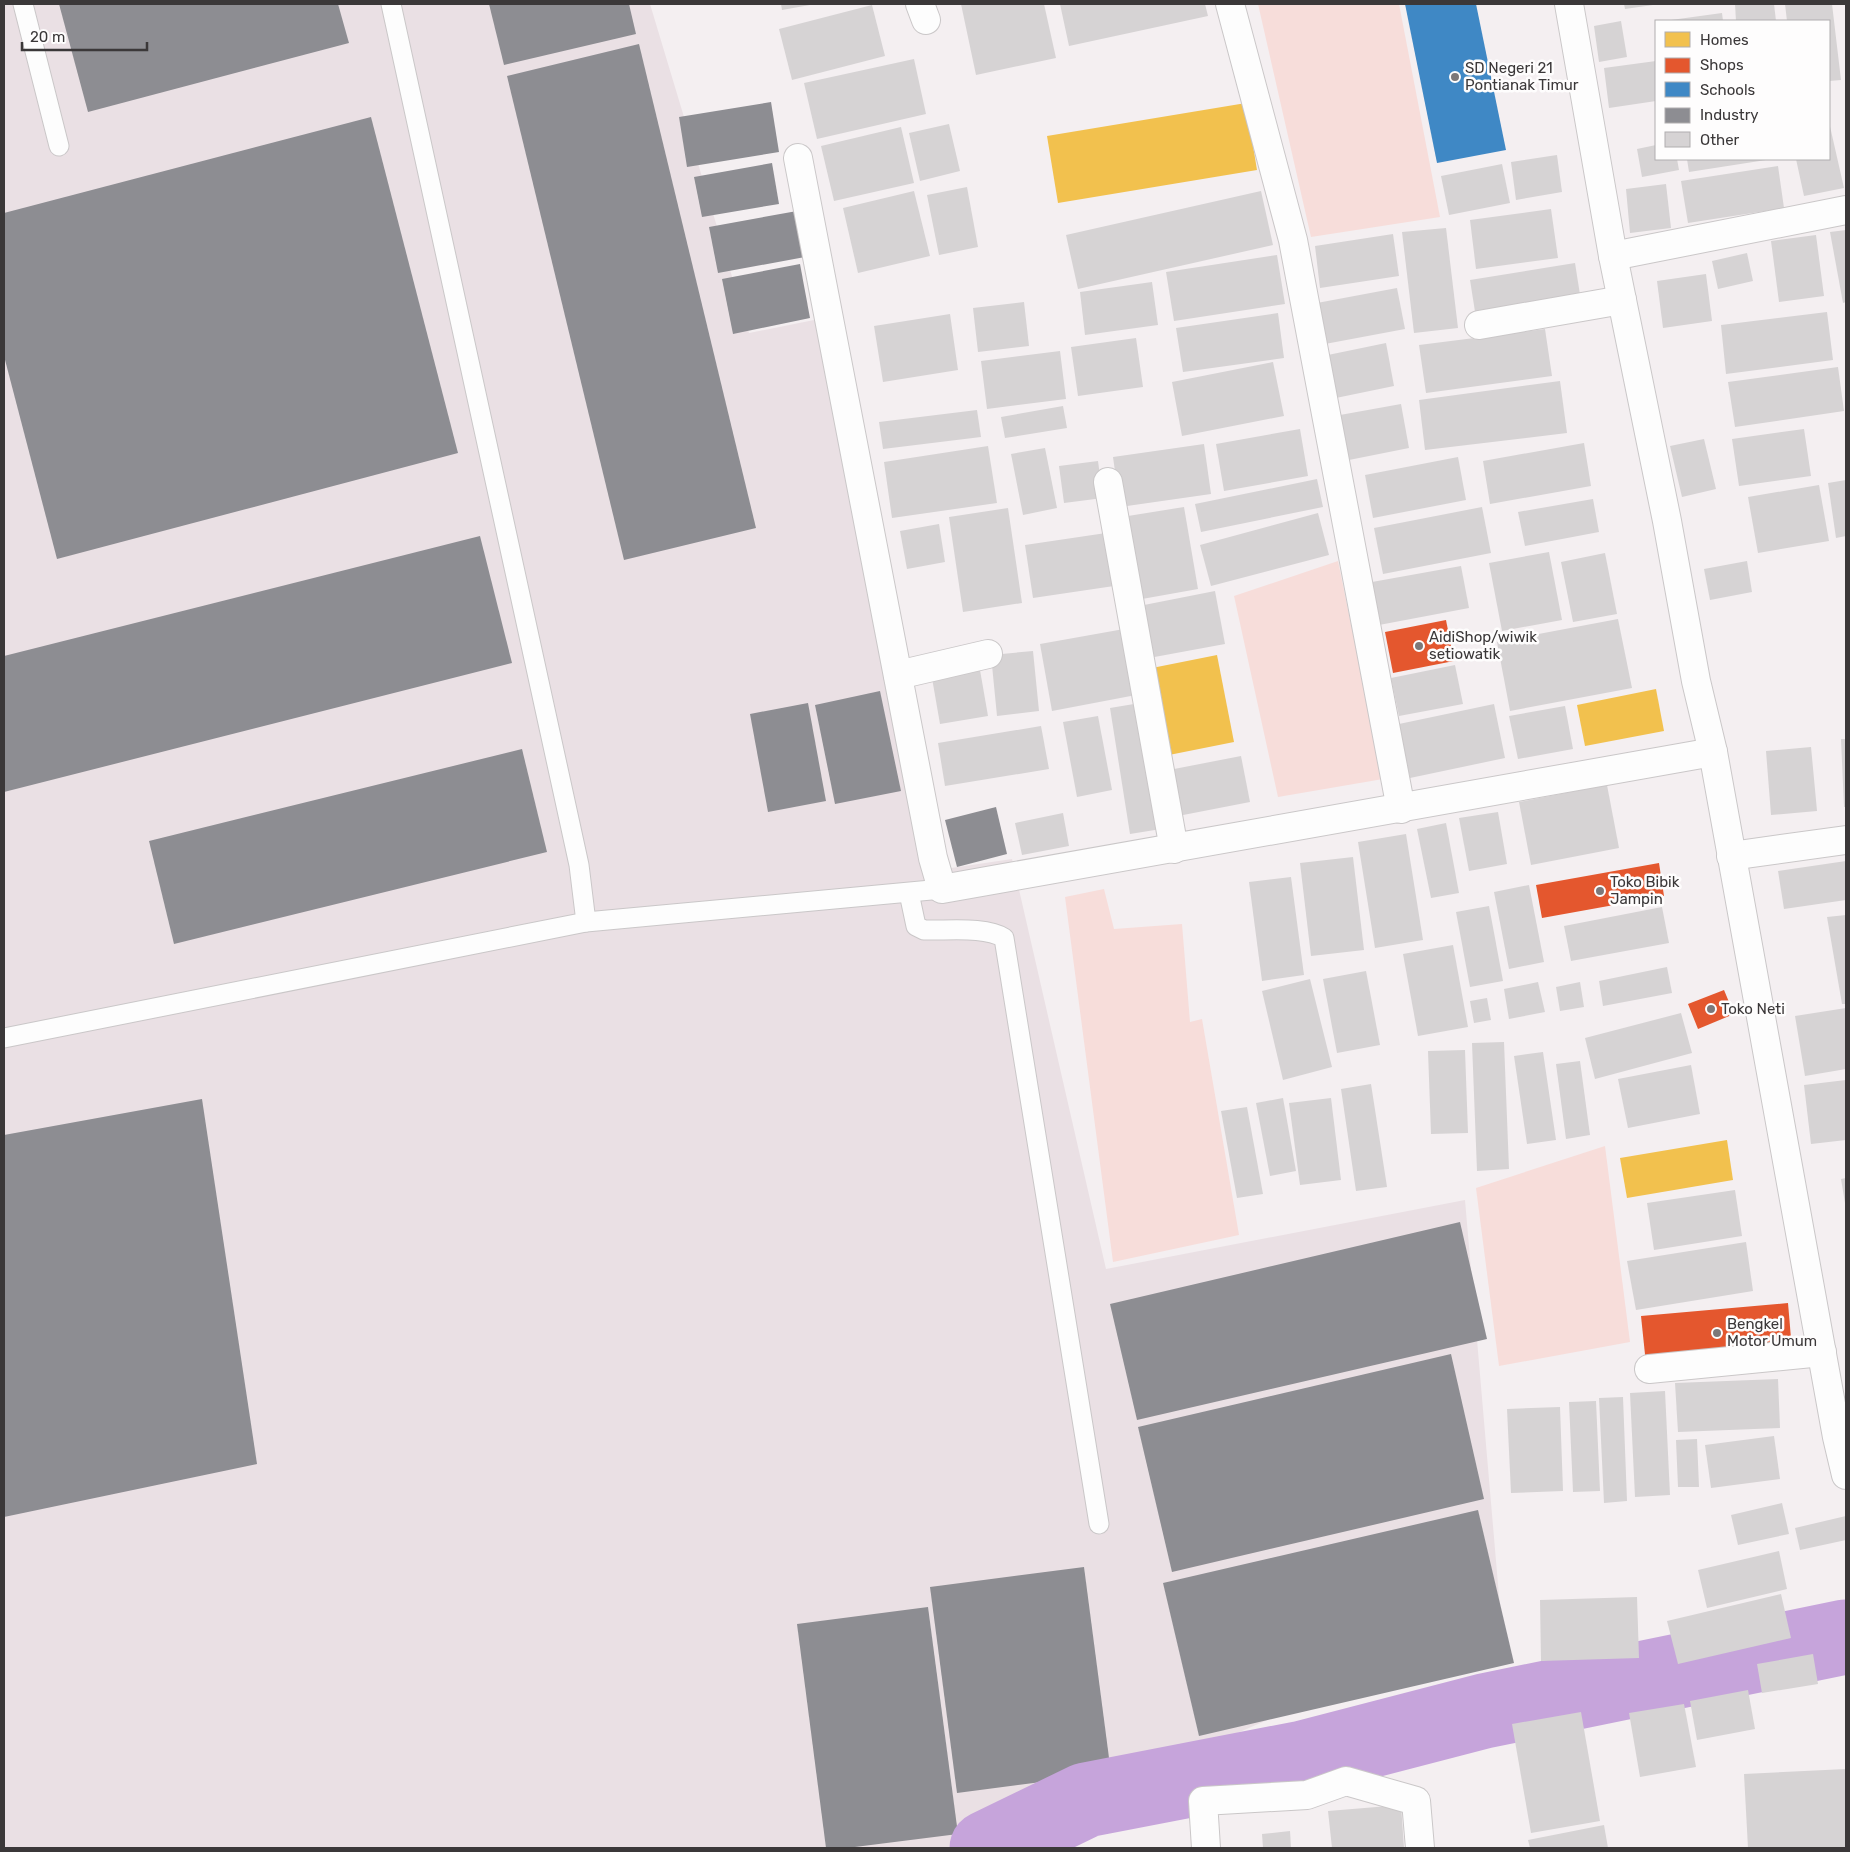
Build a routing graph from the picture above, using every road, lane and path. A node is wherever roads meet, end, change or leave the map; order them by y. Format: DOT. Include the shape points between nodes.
graph roads {
  1 [pos="23,4"];
  2 [pos="391,4"];
  3 [pos="1230,4"];
  4 [pos="1569,4"];
  5 [pos="59,146"];
  6 [pos="798,158"];
  7 [pos="1846,210"];
  8 [pos="1613,256"];
  9 [pos="1622,300"];
  10 [pos="1479,325"];
  11 [pos="1108,482"];
  12 [pos="988,654"];
  13 [pos="898,675"];
  14 [pos="1713,752"];
  15 [pos="1401,809"];
  16 [pos="1846,840"];
  17 [pos="1174,849"];
  18 [pos="1731,856"];
  19 [pos="942,889"];
  20 [pos="908,893"];
  21 [pos="586,922"];
  22 [pos="4,1038"];
  23 [pos="1822,1352"];
  24 [pos="1649,1369"];
  25 [pos="1846,1475"];
  26 [pos="1099,1524"];
  27 [pos="1206,1848"];
  28 [pos="1420,1848"];
  1 -- 5 [label="lane"];
  2 -- 21 [label="lane" via="579,865"];
  3 -- 15 [label="street" via="1293,240"];
  4 -- 8 [label="street"];
  6 -- 13 [label="street"];
  7 -- 8 [label="street"];
  8 -- 9 [label="street"];
  9 -- 10 [label="street"];
  9 -- 14 [label="street" via="1696,681"];
  11 -- 17 [label="street"];
  12 -- 13 [label="street"];
  13 -- 19 [label="street" via="933,858"];
  14 -- 15 [label="street"];
  14 -- 18 [label="street"];
  15 -- 17 [label="street"];
  16 -- 18 [label="street"];
  17 -- 19 [label="street"];
  18 -- 23 [label="street"];
  19 -- 20 [label="lane"];
  20 -- 21 [label="lane"];
  20 -- 26 [label="lane" via="916,926 924,930 980,931 1004,938"];
  21 -- 22 [label="lane"];
  23 -- 24 [label="street"];
  23 -- 25 [label="street"];
  27 -- 28 [label="street" via="1203,1801 1307,1795 1346,1781 1416,1801"];
}
